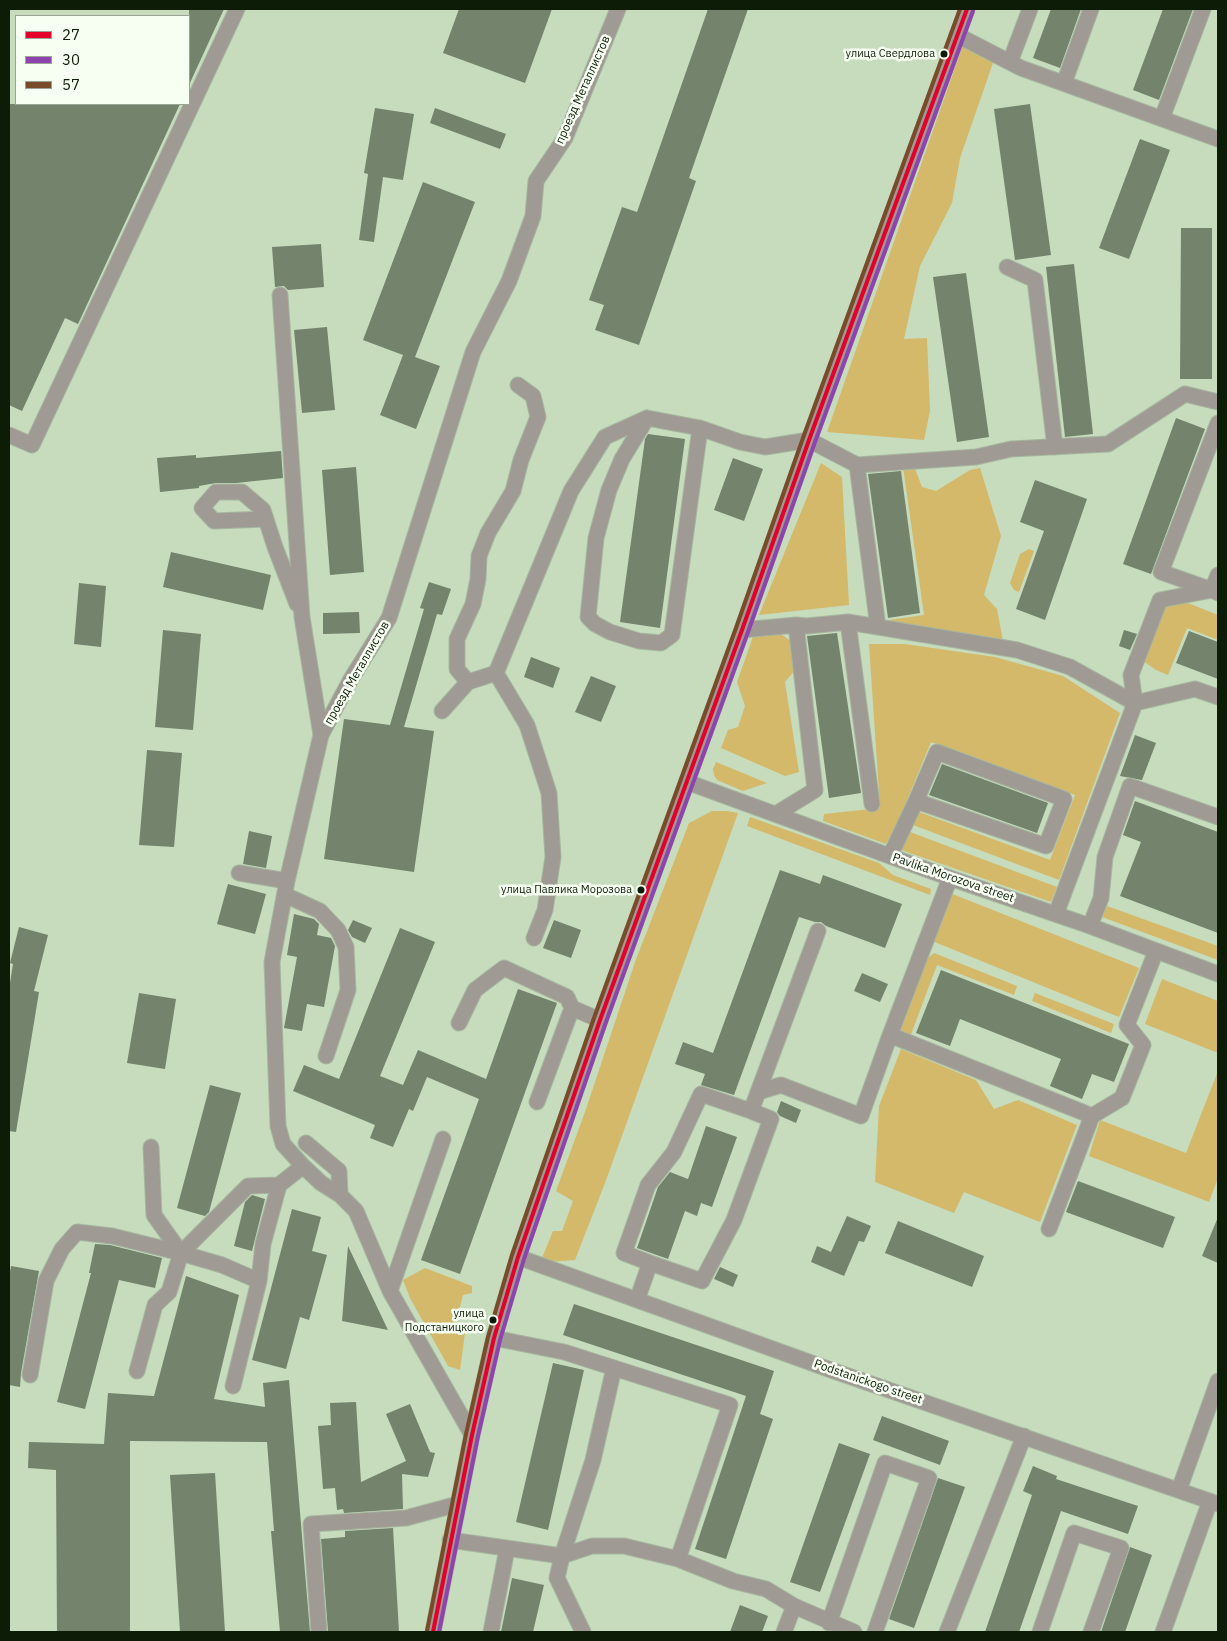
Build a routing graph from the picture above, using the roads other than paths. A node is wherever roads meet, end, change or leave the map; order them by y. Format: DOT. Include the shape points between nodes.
graph roads {
  1 [pos="237,9"];
  2 [pos="618,9"];
  3 [pos="967,9"];
  4 [pos="1030,9"];
  5 [pos="1091,9"];
  6 [pos="1203,9"];
  7 [pos="958,35"];
  8 [pos="1010,62"];
  9 [pos="1064,83"];
  10 [pos="1162,118"];
  11 [pos="1217,134"];
  12 [pos="1007,267"];
  13 [pos="280,296"];
  14 [pos="518,385"];
  15 [pos="1218,402"];
  16 [pos="647,418"];
  17 [pos="1218,423"];
  18 [pos="700,428"];
  19 [pos="9,434"];
  20 [pos="809,440"];
  21 [pos="1055,447"];
  22 [pos="857,465"];
  23 [pos="266,519"];
  24 [pos="1218,575"];
  25 [pos="1215,591"];
  26 [pos="302,617"];
  27 [pos="848,622"];
  28 [pos="796,625"];
  29 [pos="878,627"];
  30 [pos="742,630"];
  31 [pos="496,673"];
  32 [pos="468,682"];
  33 [pos="1218,697"];
  34 [pos="1135,703"];
  35 [pos="442,711"];
  36 [pos="321,735"];
  37 [pos="687,782"];
  38 [pos="916,801"];
  39 [pos="872,804"];
  40 [pos="776,814"];
  41 [pos="1218,817"];
  42 [pos="890,856"];
  43 [pos="239,873"];
  44 [pos="950,878"];
  45 [pos="286,888"];
  46 [pos="1056,914"];
  47 [pos="1090,926"];
  48 [pos="818,931"];
  49 [pos="534,938"];
  50 [pos="1156,951"];
  51 [pos="1218,974"];
  52 [pos="572,1008"];
  53 [pos="600,1020"];
  54 [pos="459,1023"];
  55 [pos="890,1035"];
  56 [pos="326,1056"];
  57 [pos="758,1092"];
  58 [pos="537,1102"];
  59 [pos="751,1111"];
  60 [pos="1092,1116"];
  61 [pos="443,1139"];
  62 [pos="306,1143"];
  63 [pos="151,1147"];
  64 [pos="302,1166"];
  65 [pos="279,1185"];
  66 [pos="340,1195"];
  67 [pos="1049,1229"];
  68 [pos="181,1254"];
  69 [pos="518,1256"];
  70 [pos="650,1263"];
  71 [pos="259,1281"];
  72 [pos="390,1291"];
  73 [pos="637,1300"];
  74 [pos="494,1338"];
  75 [pos="614,1368"];
  76 [pos="137,1371"];
  77 [pos="30,1375"];
  78 [pos="1218,1381"];
  79 [pos="233,1386"];
  80 [pos="472,1435"];
  81 [pos="1024,1436"];
  82 [pos="1180,1490"];
  83 [pos="1214,1502"];
  84 [pos="458,1504"];
  85 [pos="450,1540"];
  86 [pos="507,1549"];
  87 [pos="562,1556"];
  88 [pos="678,1559"];
  89 [pos="794,1606"];
  90 [pos="829,1623"];
  91 [pos="319,1632"];
  92 [pos="433,1632"];
  93 [pos="491,1632"];
  94 [pos="583,1632"];
  95 [pos="784,1632"];
  96 [pos="854,1632"];
  97 [pos="874,1632"];
  98 [pos="947,1632"];
  99 [pos="1040,1632"];
  100 [pos="1091,1632"];
  101 [pos="1163,1632"];
  1 -- 19 [label="street" via="32,445"];
  2 -- 36 [label="street, проезд Металлистов" via="565,138 536,181 530,226 509,281 473,352 389,618"];
  3 -- 7 [label="street"];
  4 -- 8 [label="street"];
  5 -- 9 [label="street"];
  6 -- 10 [label="street"];
  7 -- 8 [label="street"];
  7 -- 20 [label="street"];
  8 -- 9 [label="street"];
  9 -- 10 [label="street"];
  10 -- 11 [label="street"];
  12 -- 21 [label="street" via="1035,280"];
  13 -- 26 [label="street"];
  14 -- 32 [label="street" via="534,396 538,417 513,491 488,533 479,556 473,604 457,639 457,669"];
  15 -- 21 [label="street" via="1184,394 1108,444"];
  16 -- 18 [label="street"];
  16 -- 18 [label="street" via="622,459 609,490 596,538 588,617 610,632 639,641 661,644 672,635"];
  16 -- 31 [label="street" via="605,437 571,491"];
  17 -- 25 [label="street" via="1161,572"];
  18 -- 20 [label="street" via="765,447"];
  20 -- 22 [label="street"];
  20 -- 30 [label="street"];
  21 -- 22 [label="street" via="1011,449 976,457"];
  22 -- 29 [label="street"];
  23 -- 26 [label="street"];
  24 -- 25 [label="street"];
  25 -- 34 [label="street" via="1160,600 1131,675"];
  26 -- 36 [label="street"];
  27 -- 28 [label="street"];
  27 -- 29 [label="street"];
  27 -- 39 [label="street"];
  28 -- 30 [label="street"];
  28 -- 40 [label="street" via="815,790"];
  29 -- 34 [label="street" via="1017,650 1070,667"];
  30 -- 37 [label="street"];
  31 -- 32 [label="street"];
  31 -- 49 [label="street" via="527,725 549,793 553,857 545,910"];
  32 -- 35 [label="street"];
  33 -- 34 [label="street" via="1195,688"];
  34 -- 46 [label="street"];
  36 -- 45 [label="street, проезд Металлистов"];
  37 -- 40 [label="street, Pavlika Morozova street"];
  37 -- 53 [label="street"];
  38 -- 38 [label="street" via="937,752 1064,799 1046,846"];
  38 -- 42 [label="street"];
  40 -- 42 [label="street, Pavlika Morozova street"];
  41 -- 47 [label="street" via="1130,786 1105,857 1101,898"];
  42 -- 44 [label="street, Pavlika Morozova street"];
  43 -- 45 [label="street"];
  44 -- 46 [label="street, Pavlika Morozova street"];
  44 -- 55 [label="street"];
  45 -- 56 [label="street" via="320,911 338,930 346,947 348,990"];
  45 -- 64 [label="street, проезд Металлистов" via="272,962 278,1126 283,1144"];
  46 -- 47 [label="street, Pavlika Morozova street"];
  47 -- 50 [label="street, Pavlika Morozova street"];
  48 -- 57 [label="street"];
  50 -- 51 [label="street, Pavlika Morozova street"];
  50 -- 60 [label="street" via="1126,1025 1143,1045 1122,1098"];
  52 -- 53 [label="street"];
  52 -- 54 [label="street" via="567,997 504,968 475,990"];
  52 -- 58 [label="street"];
  53 -- 69 [label="street"];
  55 -- 57 [label="street" via="861,1116 781,1085"];
  55 -- 60 [label="street"];
  57 -- 59 [label="street"];
  59 -- 70 [label="street" via="771,1119 734,1220 702,1281"];
  59 -- 70 [label="street" via="701,1094 674,1152 648,1185 624,1253"];
  60 -- 67 [label="street"];
  61 -- 72 [label="street"];
  62 -- 66 [label="street" via="339,1171"];
  63 -- 68 [label="street" via="154,1215"];
  64 -- 65 [label="street"];
  64 -- 66 [label="street, проезд Металлистов"];
  65 -- 68 [label="street" via="248,1186"];
  65 -- 71 [label="street" via="263,1244"];
  66 -- 72 [label="street, проезд Металлистов" via="356,1210"];
  68 -- 71 [label="street" via="222,1265"];
  68 -- 76 [label="street" via="169,1292 154,1305"];
  68 -- 77 [label="street" via="112,1236 77,1232 62,1249 46,1281"];
  69 -- 73 [label="street, Podstanickogo street"];
  69 -- 74 [label="street"];
  70 -- 73 [label="street"];
  71 -- 79 [label="street"];
  72 -- 80 [label="street, проезд Металлистов"];
  73 -- 81 [label="street, Podstanickogo street"];
  74 -- 75 [label="street" via="564,1352"];
  74 -- 80 [label="street"];
  75 -- 87 [label="street" via="593,1460"];
  75 -- 88 [label="street" via="730,1406"];
  78 -- 82 [label="street"];
  80 -- 84 [label="street"];
  81 -- 82 [label="street, Podstanickogo street"];
  81 -- 98 [label="street"];
  82 -- 83 [label="street, Podstanickogo street"];
  83 -- 101 [label="street"];
  84 -- 85 [label="street"];
  84 -- 91 [label="street" via="406,1518 311,1524"];
  85 -- 86 [label="street"];
  85 -- 92 [label="street"];
  86 -- 87 [label="street"];
  86 -- 93 [label="street"];
  87 -- 88 [label="street" via="592,1546 624,1546"];
  87 -- 94 [label="street" via="557,1578"];
  88 -- 89 [label="street" via="733,1581 766,1589"];
  89 -- 90 [label="street"];
  89 -- 95 [label="street"];
  90 -- 96 [label="street"];
  90 -- 97 [label="street" via="886,1462 928,1478"];
  99 -- 100 [label="street" via="1074,1533 1121,1548"];
}
